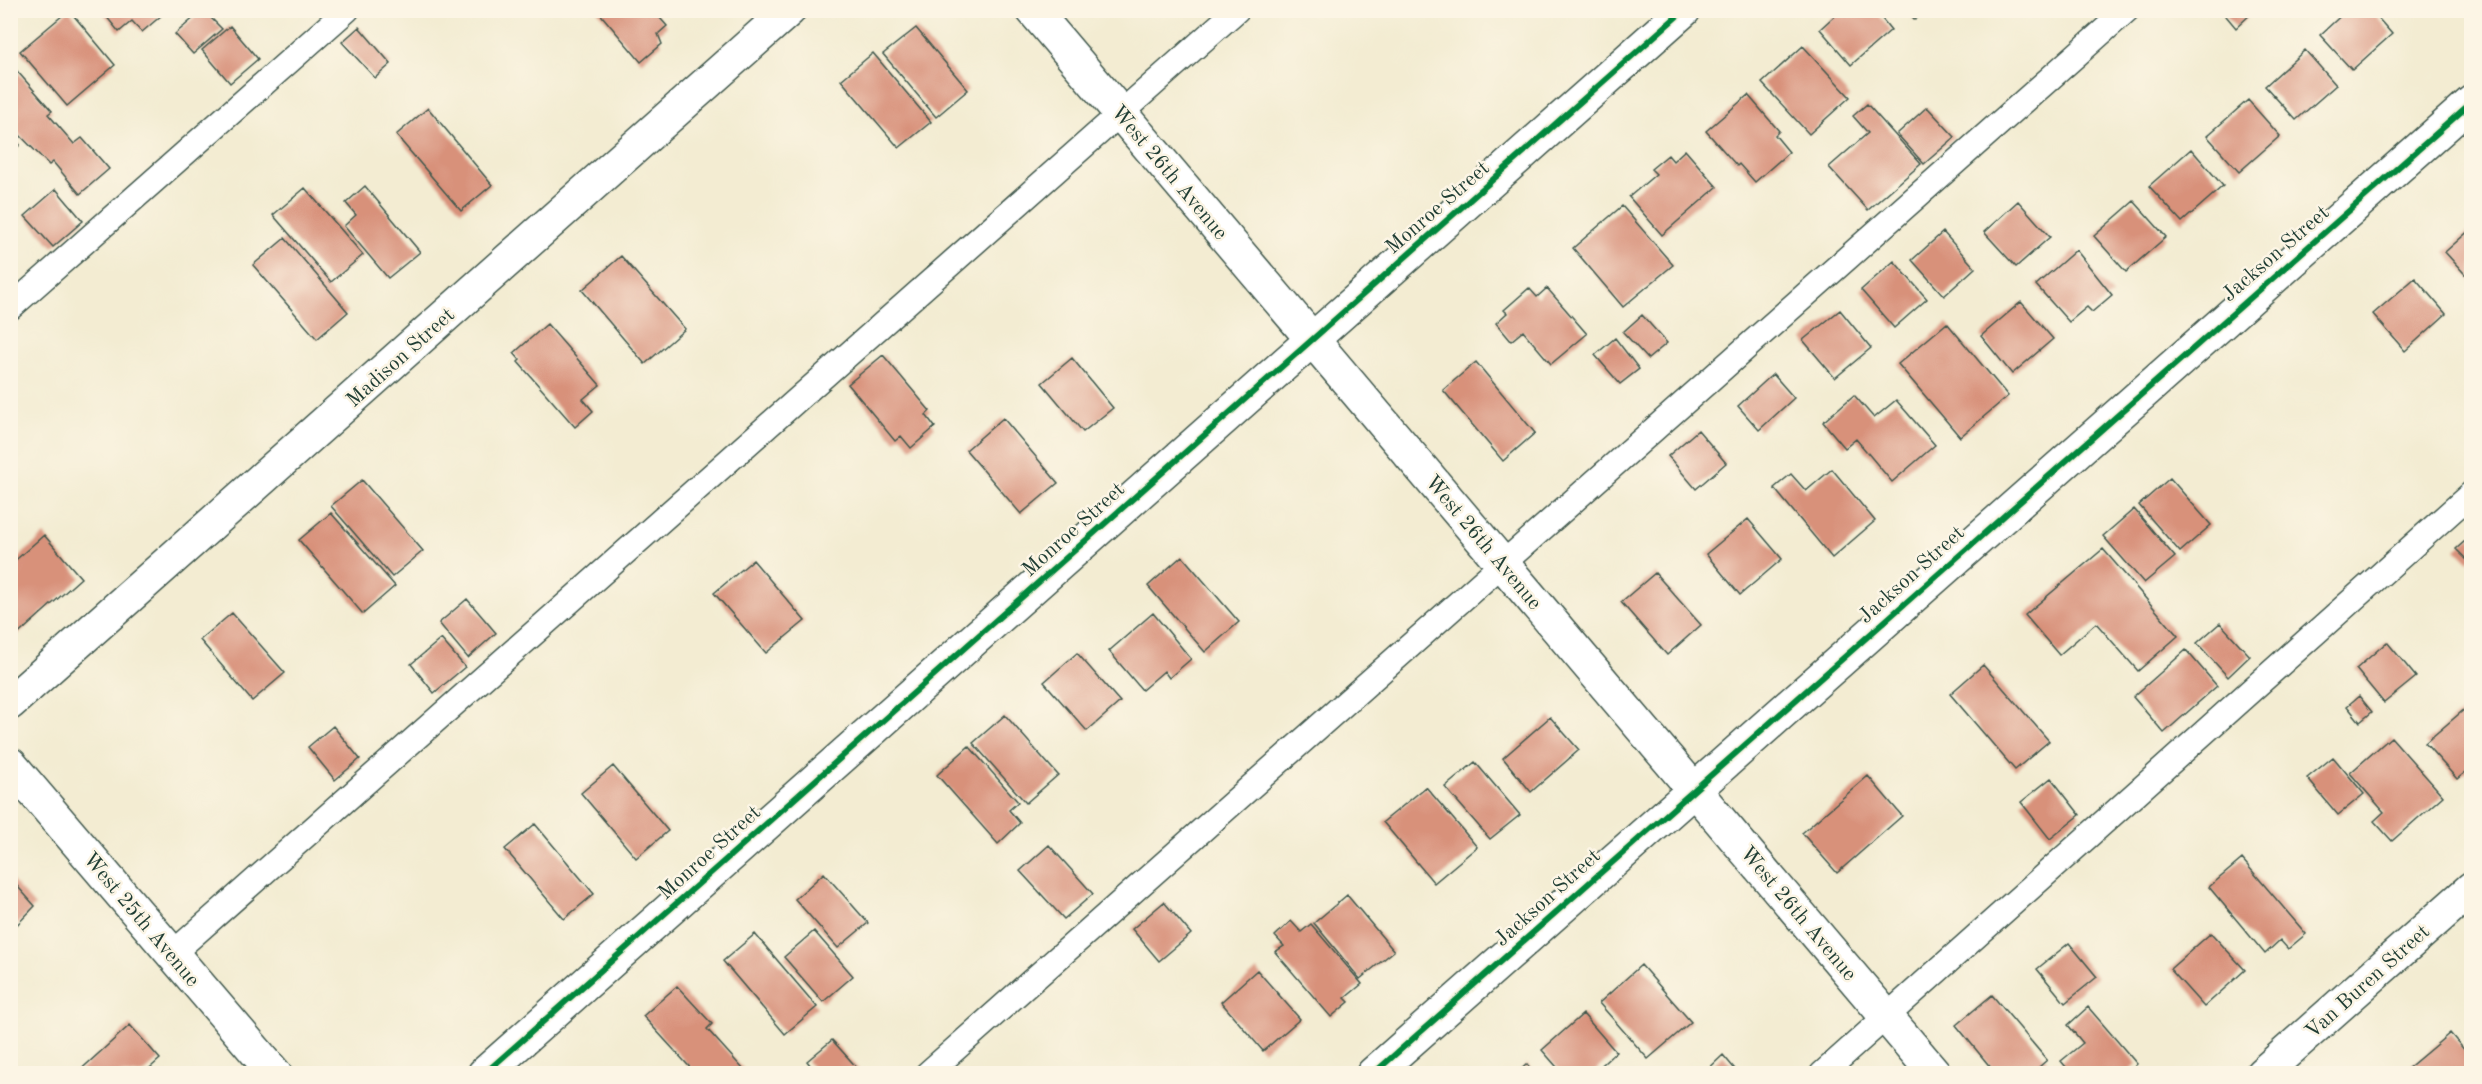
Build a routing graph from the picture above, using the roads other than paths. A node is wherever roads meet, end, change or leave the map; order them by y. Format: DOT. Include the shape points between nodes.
graph roads {
  1 [pos="347,10"];
  2 [pos="789,10"];
  3 [pos="1033,10"];
  4 [pos="1237,10"];
  5 [pos="1684,10"];
  6 [pos="2127,10"];
  7 [pos="2472,102"];
  8 [pos="1121,114"];
  9 [pos="10,308"];
  10 [pos="1312,339"];
  11 [pos="2472,493"];
  12 [pos="1502,563"];
  13 [pos="10,703"];
  14 [pos="10,764"];
  15 [pos="1693,788"];
  16 [pos="2472,888"];
  17 [pos="172,954"];
  18 [pos="1887,1016"];
  19 [pos="274,1074"];
  20 [pos="484,1074"];
  21 [pos="927,1074"];
  22 [pos="1373,1074"];
  23 [pos="1822,1074"];
  24 [pos="1935,1074"];
  25 [pos="2262,1074"];
  1 -- 9 [label="lane"];
  2 -- 13 [label="street, Madison Street"];
  3 -- 8 [label="street, West 26th Avenue"];
  4 -- 8 [label="lane"];
  5 -- 10 [label="street, Monroe Street"];
  6 -- 12 [label="lane"];
  7 -- 15 [label="street, Jackson Street"];
  8 -- 10 [label="street, West 26th Avenue"];
  8 -- 17 [label="lane"];
  10 -- 12 [label="street, West 26th Avenue"];
  10 -- 20 [label="street, Monroe Street"];
  11 -- 18 [label="lane"];
  12 -- 15 [label="street, West 26th Avenue"];
  12 -- 21 [label="lane"];
  14 -- 17 [label="street, West 25th Avenue"];
  15 -- 18 [label="street, West 26th Avenue"];
  15 -- 22 [label="street, Jackson Street"];
  16 -- 25 [label="street, Van Buren Street"];
  17 -- 19 [label="street, West 25th Avenue"];
  18 -- 23 [label="lane"];
  18 -- 24 [label="street, West 26th Avenue"];
}
